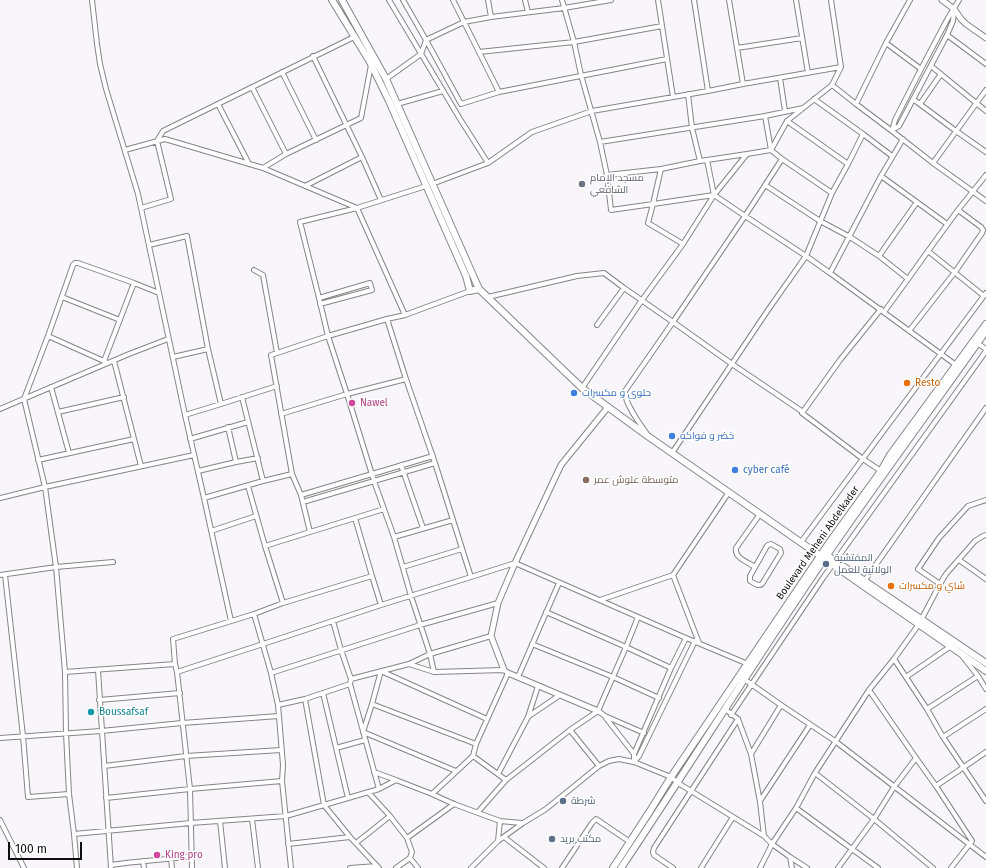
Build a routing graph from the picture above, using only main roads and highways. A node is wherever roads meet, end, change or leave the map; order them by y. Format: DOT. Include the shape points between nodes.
graph roads {
  1 [pos="332,0"];
  2 [pos="342,0"];
  3 [pos="429,185"];
  4 [pos="479,289"];
  5 [pos="986,324"];
  6 [pos="986,331"];
  7 [pos="824,556"];
  8 [pos="920,622"];
  9 [pos="986,664"];
  10 [pos="750,665"];
  11 [pos="986,671"];
  12 [pos="613,868"];
  13 [pos="621,868"];
  1 -- 3 [label="main road" via="371,65"];
  2 -- 3 [label="main road" via="386,79"];
  3 -- 4 [label="main road"];
  3 -- 4 [label="main road" via="470,291"];
  4 -- 7 [label="main road" via="582,388 672,453"];
  5 -- 7 [label="main road, Boulevard Meheni Abdelkader" via="890,455"];
  6 -- 7 [label="main road, Boulevard Meheni Abdelkader"];
  7 -- 8 [label="main road"];
  7 -- 10 [label="main road, Boulevard Meheni Abdelkader"];
  8 -- 9 [label="main road"];
  8 -- 11 [label="main road"];
  10 -- 12 [label="main road, Boulevard Meheni Abdelkader" via="671,777"];
  10 -- 13 [label="main road" via="744,679 678,783"];
}
